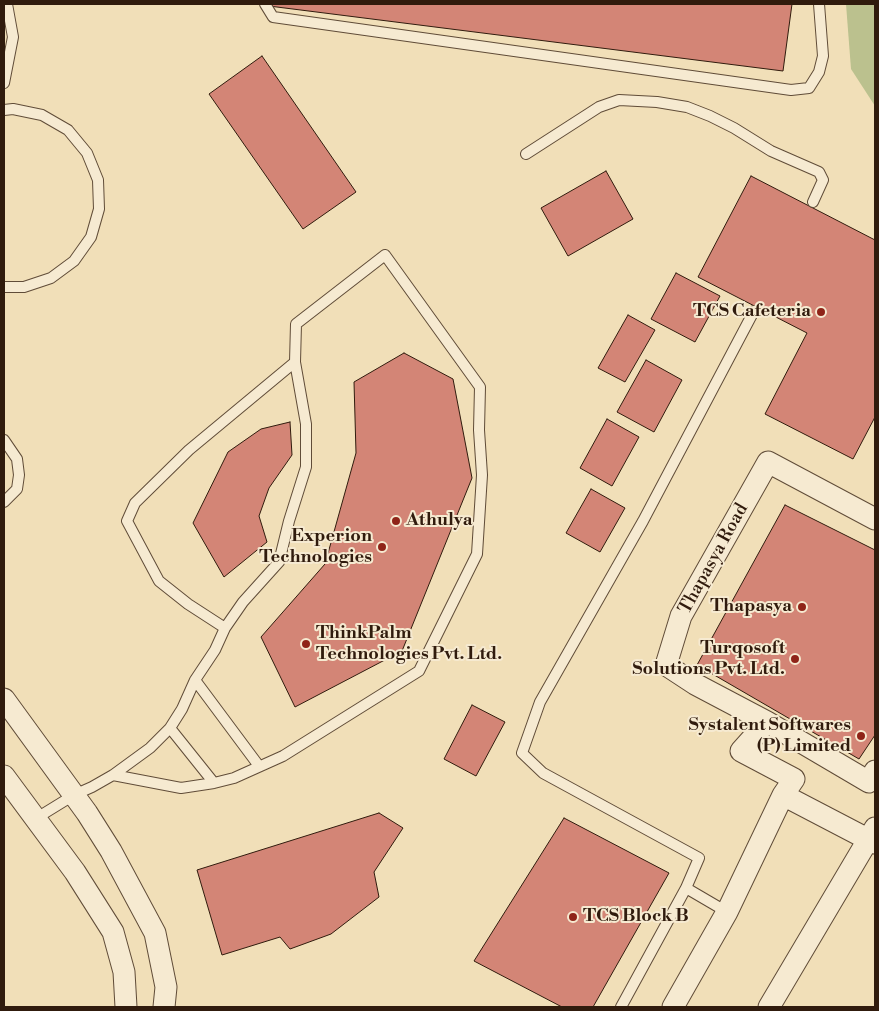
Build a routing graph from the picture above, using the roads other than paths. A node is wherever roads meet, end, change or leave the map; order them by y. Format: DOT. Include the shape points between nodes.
graph roads {
  1 [pos="7,4"];
  2 [pos="264,4"];
  3 [pos="819,4"];
  4 [pos="4,83"];
  5 [pos="4,110"];
  6 [pos="526,154"];
  7 [pos="813,202"];
  8 [pos="4,287"];
  9 [pos="754,311"];
  10 [pos="294,362"];
  11 [pos="4,440"];
  12 [pos="4,502"];
  13 [pos="875,519"];
  14 [pos="225,628"];
  15 [pos="195,680"];
  16 [pos="4,699"];
  17 [pos="767,722"];
  18 [pos="170,728"];
  19 [pos="259,766"];
  20 [pos="875,770"];
  21 [pos="113,775"];
  22 [pos="4,776"];
  23 [pos="214,783"];
  24 [pos="74,795"];
  25 [pos="783,795"];
  26 [pos="35,819"];
  27 [pos="873,837"];
  28 [pos="686,888"];
  29 [pos="727,912"];
  30 [pos="126,1007"];
  31 [pos="164,1007"];
  32 [pos="621,1007"];
  33 [pos="673,1007"];
  34 [pos="769,1007"];
  1 -- 4 [label="lane" via="14,37"];
  2 -- 3 [label="lane" via="274,17 791,90 809,88 819,72 823,56"];
  5 -- 8 [label="lane" via="42,115 68,130 87,153 98,180 99,209 91,237 74,261 51,278 24,287"];
  6 -- 7 [label="lane" via="599,108 619,100 687,107 819,172 823,180"];
  9 -- 28 [label="lane" via="643,521 540,702 522,753 543,773 699,858"];
  10 -- 14 [label="lane" via="306,424 306,467 278,562"];
  10 -- 14 [label="lane" via="189,450 135,503 127,521 160,581"];
  10 -- 19 [label="lane" via="296,324 385,255 480,387 482,475 477,554 419,671 283,756"];
  11 -- 12 [label="lane" via="17,459 19,475 17,489"];
  13 -- 17 [label="street, Thapasya Road" via="768,462 681,616 666,665"];
  14 -- 15 [label="lane"];
  15 -- 18 [label="lane"];
  15 -- 19 [label="lane"];
  16 -- 24 [label="street"];
  17 -- 20 [label="street, Thapasya Road" via="869,782"];
  17 -- 25 [label="street" via="741,751 794,779"];
  18 -- 21 [label="lane" via="150,748"];
  18 -- 23 [label="lane"];
  19 -- 23 [label="lane"];
  21 -- 23 [label="lane" via="181,788"];
  21 -- 24 [label="lane"];
  22 -- 26 [label="street"];
  24 -- 26 [label="lane"];
  24 -- 31 [label="street" via="111,851 155,933 166,987"];
  25 -- 27 [label="street"];
  25 -- 29 [label="street"];
  26 -- 30 [label="street" via="75,872 113,932 124,972"];
  27 -- 34 [label="street"];
  28 -- 29 [label="lane"];
  28 -- 32 [label="lane"];
  29 -- 33 [label="street"];
}
